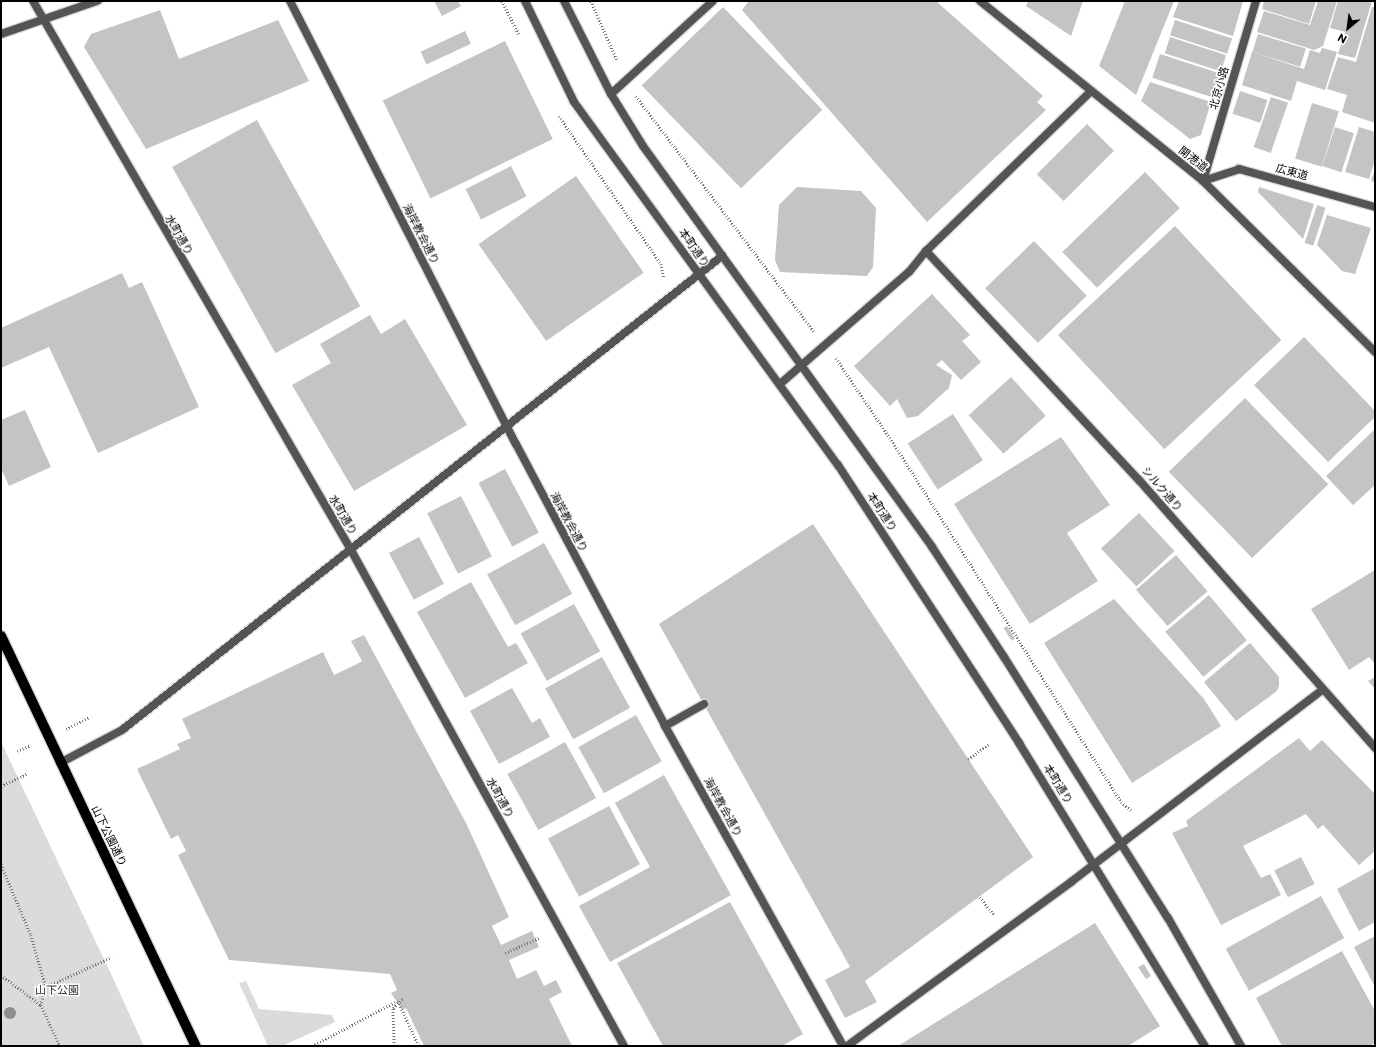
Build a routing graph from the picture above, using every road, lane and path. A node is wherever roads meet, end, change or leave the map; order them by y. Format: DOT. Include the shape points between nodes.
graph roads {
  1 [pos="33,1"];
  2 [pos="97,1"];
  3 [pos="290,1"];
  4 [pos="525,1"];
  5 [pos="564,1"];
  6 [pos="591,1"];
  7 [pos="713,1"];
  8 [pos="980,1"];
  9 [pos="1256,1"];
  10 [pos="40,20"];
  11 [pos="1,34"];
  12 [pos="627,83"];
  13 [pos="1090,92"];
  14 [pos="611,94"];
  15 [pos="1203,181"];
  16 [pos="1375,206"];
  17 [pos="926,251"];
  18 [pos="722,256"];
  19 [pos="698,274"];
  20 [pos="826,346"];
  21 [pos="1375,352"];
  22 [pos="802,363"];
  23 [pos="780,384"];
  24 [pos="506,425"];
  25 [pos="350,550"];
  26 [pos="1,636"];
  27 [pos="1322,690"];
  28 [pos="704,704"];
  29 [pos="666,726"];
  30 [pos="989,744"];
  31 [pos="1375,748"];
  32 [pos="968,758"];
  33 [pos="60,763"];
  34 [pos="27,774"];
  35 [pos="1,786"];
  36 [pos="1132,811"];
  37 [pos="1121,844"];
  38 [pos="1,864"];
  39 [pos="1095,864"];
  40 [pos="980,897"];
  41 [pos="996,919"];
  42 [pos="541,937"];
  43 [pos="505,953"];
  44 [pos="112,957"];
  45 [pos="1,975"];
  46 [pos="46,987"];
  47 [pos="402,999"];
  48 [pos="396,1001"];
  49 [pos="41,1004"];
  50 [pos="60,1046"];
  51 [pos="196,1046"];
  52 [pos="312,1046"];
  53 [pos="394,1046"];
  54 [pos="419,1046"];
  55 [pos="624,1046"];
  56 [pos="843,1046"];
  57 [pos="847,1046"];
  58 [pos="1205,1046"];
  59 [pos="1241,1046"];
  1 -- 10 [label="street, 水町通り"];
  2 -- 10 [label="street"];
  3 -- 24 [label="street, 海岸教会通り"];
  4 -- 19 [label="street, 本町通り" via="574,102"];
  5 -- 14 [label="street, 本町通り"];
  6 -- 12 [label="path"];
  7 -- 12 [label="street"];
  8 -- 13 [label="street, 開港道"];
  9 -- 15 [label="street, 北京小路"];
  10 -- 11 [label="street"];
  10 -- 25 [label="street, 水町通り"];
  12 -- 14 [label="street"];
  12 -- 20 [label="path" via="761,265"];
  13 -- 15 [label="street, 開港道"];
  13 -- 17 [label="street"];
  14 -- 18 [label="street, 本町通り"];
  15 -- 16 [label="street, 広東道" via="1239,169"];
  15 -- 21 [label="street, 開港道"];
  17 -- 20 [label="street" via="909,272"];
  17 -- 27 [label="street, シルク通り" via="1139,480"];
  18 -- 19 [label="street"];
  18 -- 22 [label="street, 本町通り"];
  19 -- 23 [label="street, 本町通り"];
  19 -- 24 [label="street"];
  20 -- 22 [label="street"];
  20 -- 36 [label="path" via="898,450 1121,802"];
  22 -- 23 [label="street"];
  22 -- 37 [label="street, 本町通り" via="932,547"];
  23 -- 39 [label="street, 本町通り" via="945,627"];
  24 -- 25 [label="street"];
  24 -- 29 [label="street, 海岸教会通り"];
  25 -- 33 [label="street" via="122,730"];
  25 -- 55 [label="street, 水町通り"];
  26 -- 33 [label="main road, 山下公園通り"];
  27 -- 31 [label="street, シルク通り"];
  27 -- 37 [label="street"];
  28 -- 29 [label="street"];
  29 -- 56 [label="street, 海岸教会通り"];
  30 -- 32 [label="path"];
  33 -- 51 [label="main road, 山下公園通り"];
  34 -- 35 [label="path"];
  37 -- 39 [label="street"];
  37 -- 59 [label="street, 本町通り" via="1168,918"];
  38 -- 46 [label="path" via="31,935"];
  39 -- 57 [label="street"];
  39 -- 58 [label="street, 本町通り"];
  40 -- 41 [label="path"];
  42 -- 43 [label="path"];
  44 -- 46 [label="path"];
  45 -- 49 [label="path"];
  46 -- 49 [label="path"];
  47 -- 48 [label="path"];
  48 -- 52 [label="path"];
  48 -- 53 [label="path"];
  48 -- 54 [label="path"];
  49 -- 50 [label="path"];
}
